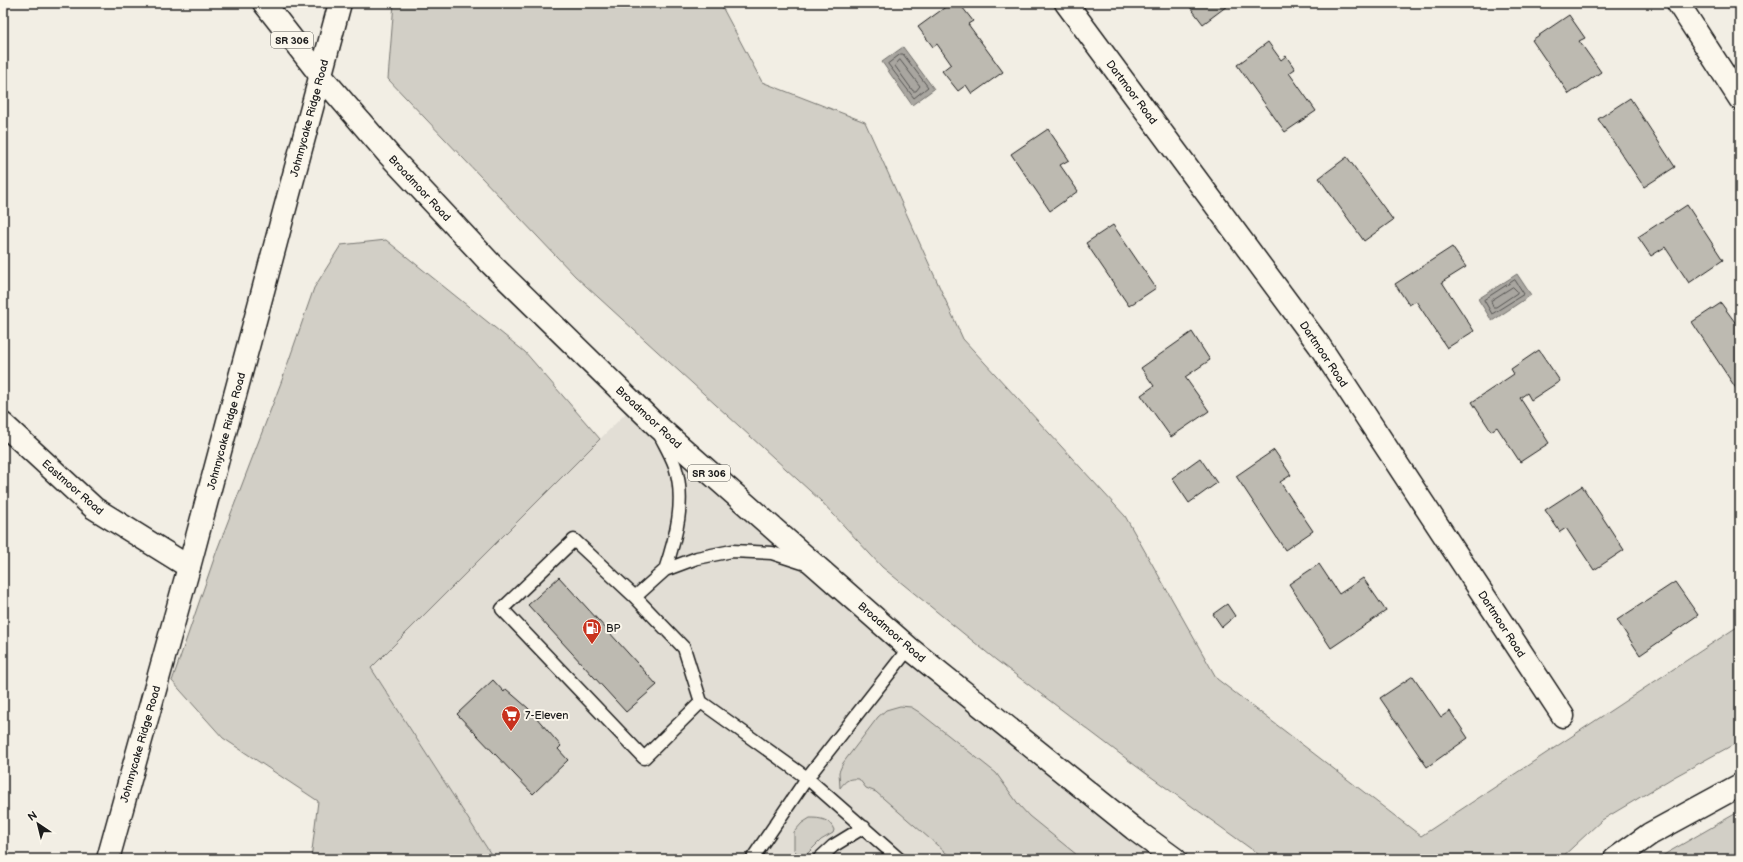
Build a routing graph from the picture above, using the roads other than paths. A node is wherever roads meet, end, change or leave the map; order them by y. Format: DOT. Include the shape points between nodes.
graph roads {
  1 [pos="264,3"];
  2 [pos="340,3"];
  3 [pos="1066,3"];
  4 [pos="1678,3"];
  5 [pos="321,76"];
  6 [pos="1740,99"];
  7 [pos="3,424"];
  8 [pos="656,425"];
  9 [pos="815,566"];
  10 [pos="189,568"];
  11 [pos="665,570"];
  12 [pos="635,597"];
  13 [pos="909,648"];
  14 [pos="701,702"];
  15 [pos="1563,716"];
  16 [pos="807,778"];
  17 [pos="1740,785"];
  18 [pos="864,827"];
  19 [pos="755,857"];
  20 [pos="108,859"];
  21 [pos="819,859"];
  22 [pos="898,859"];
  23 [pos="1175,859"];
  24 [pos="1615,859"];
  1 -- 5 [label="main road, Broadmoor Road / SR 306"];
  2 -- 5 [label="main road, Johnnycake Ridge Road"];
  3 -- 15 [label="main road, Dartmoor Road" via="1319,346"];
  4 -- 6 [label="main road"];
  5 -- 8 [label="main road, Broadmoor Road / SR 306" via="389,155 491,264"];
  5 -- 10 [label="main road, Johnnycake Ridge Road"];
  7 -- 10 [label="main road, Eastmoor Road" via="94,508"];
  8 -- 9 [label="main road, Broadmoor Road / SR 306"];
  8 -- 11 [label="lane" via="675,466 681,501 676,536"];
  9 -- 11 [label="lane" via="772,553 732,551 697,558"];
  9 -- 13 [label="main road, Broadmoor Road / SR 306"];
  10 -- 20 [label="main road, Johnnycake Ridge Road"];
  11 -- 12 [label="lane"];
  12 -- 14 [label="lane" via="684,648"];
  12 -- 14 [label="lane" via="574,540 502,609 644,758"];
  13 -- 16 [label="lane"];
  13 -- 23 [label="main road, Broadmoor Road / SR 306"];
  14 -- 16 [label="lane"];
  16 -- 18 [label="lane"];
  16 -- 19 [label="lane"];
  17 -- 24 [label="main road" via="1650,834"];
  18 -- 21 [label="lane" via="833,846"];
  18 -- 22 [label="lane"];
}
